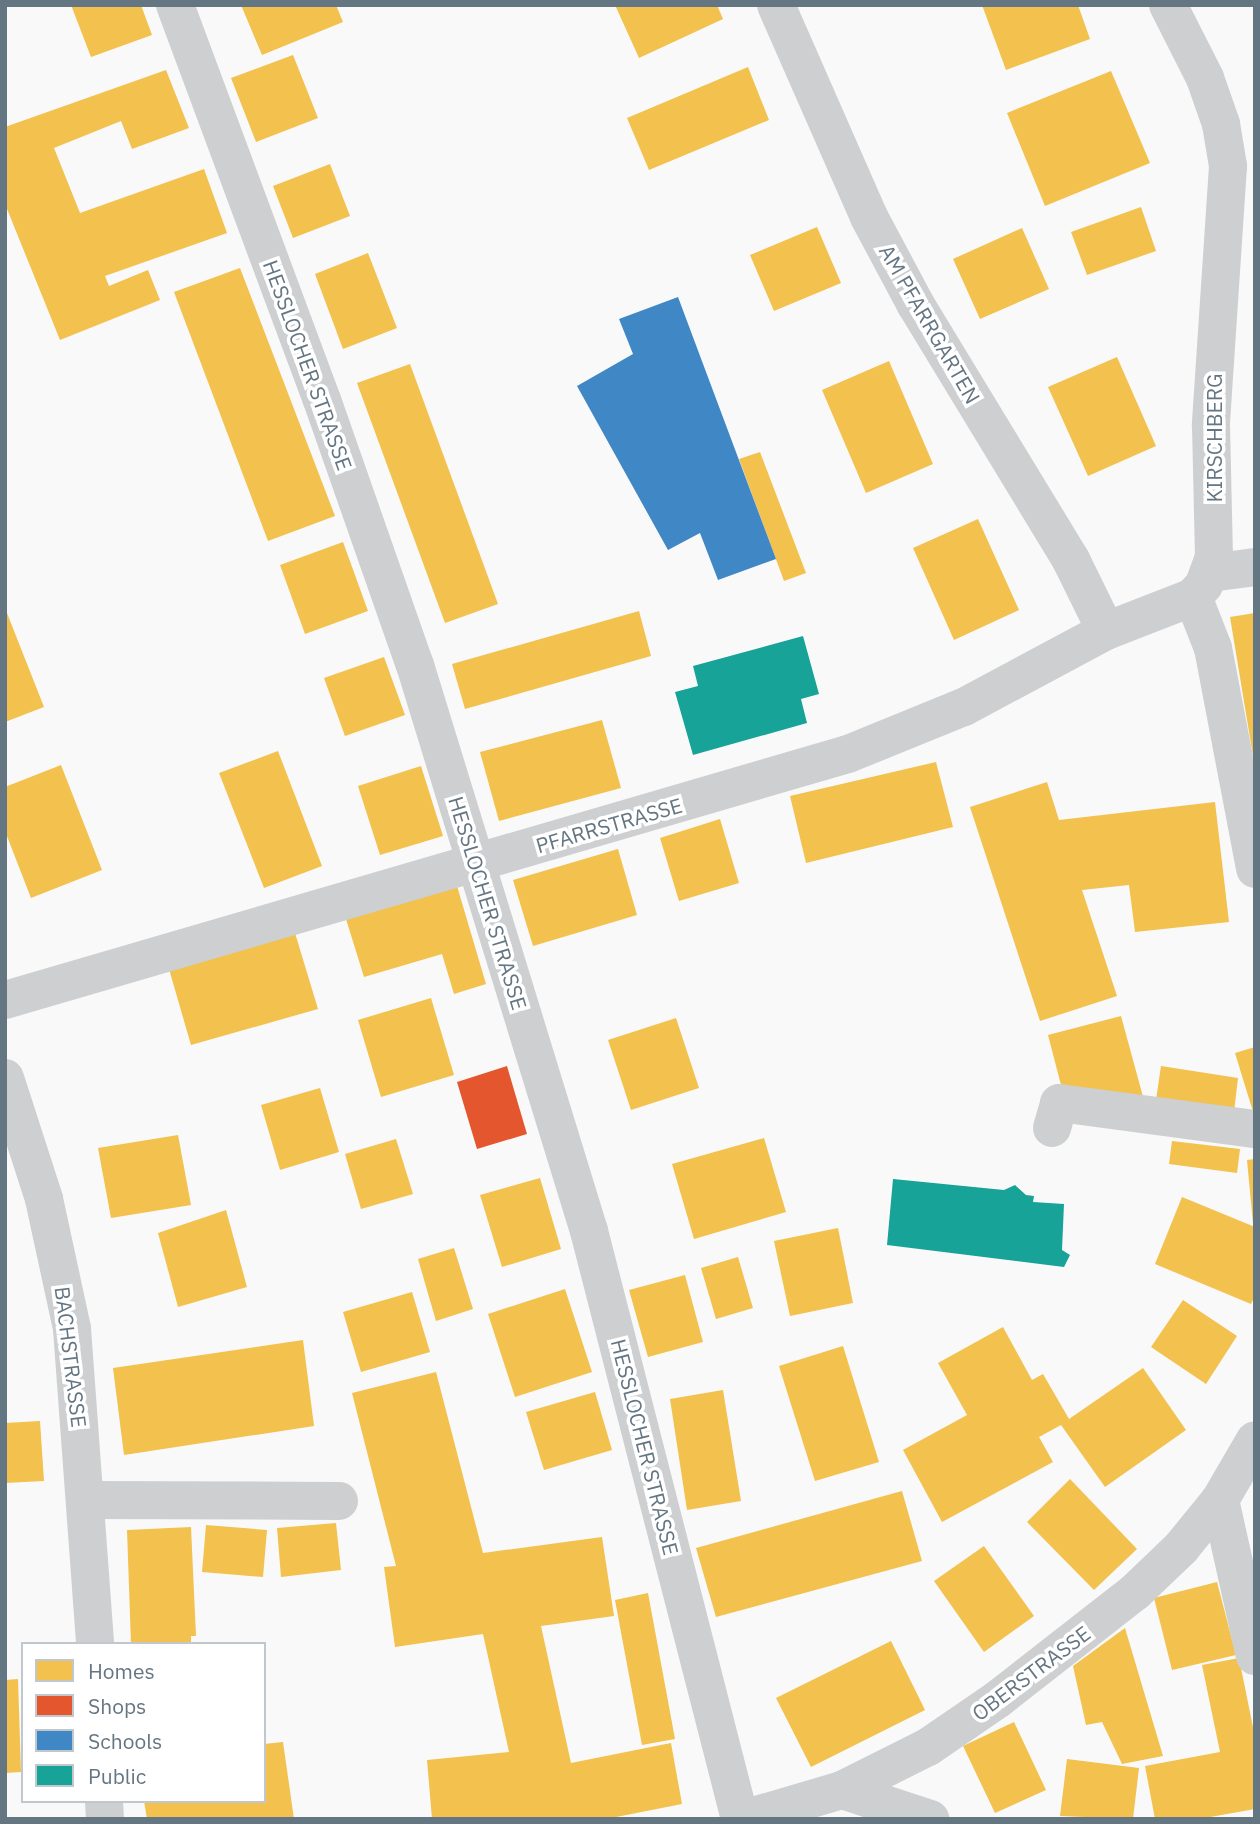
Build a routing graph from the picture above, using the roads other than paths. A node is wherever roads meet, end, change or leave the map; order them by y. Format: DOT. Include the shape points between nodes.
graph roads {
  1 [pos="174,5"];
  2 [pos="776,5"];
  3 [pos="1168,5"];
  4 [pos="1255,567"];
  5 [pos="1201,585"];
  6 [pos="1106,631"];
  7 [pos="476,864"];
  8 [pos="1255,869"];
  9 [pos="5,1000"];
  10 [pos="5,1078"];
  11 [pos="1052,1128"];
  12 [pos="1255,1129"];
  13 [pos="1255,1440"];
  14 [pos="86,1500"];
  15 [pos="1220,1500"];
  16 [pos="339,1502"];
  17 [pos="95,1642"];
  18 [pos="1255,1656"];
  19 [pos="842,1790"];
  20 [pos="742,1819"];
  21 [pos="930,1819"];
  1 -- 7 [label="street, HESSLOCHER STRASSE" via="331,425 415,665"];
  2 -- 6 [label="street, AM PFARRGARTEN" via="875,228 916,305 1071,560"];
  3 -- 5 [label="street, KIRSCHBERG" via="1205,78 1221,124 1228,166 1211,425 1214,557"];
  4 -- 5 [label="street, PFARRSTRASSE"];
  5 -- 6 [label="street, PFARRSTRASSE"];
  5 -- 8 [label="street, KIRSCHBERG"];
  6 -- 7 [label="street, PFARRSTRASSE" via="964,707 848,754"];
  7 -- 9 [label="street, PFARRSTRASSE"];
  7 -- 20 [label="street, HESSLOCHER STRASSE" via="589,1231"];
  10 -- 14 [label="street, BACHSTRASSE" via="44,1199 72,1329"];
  11 -- 12 [label="street" via="1059,1103"];
  13 -- 15 [label="street, OBERSTRASSE"];
  14 -- 16 [label="street"];
  14 -- 17 [label="street, BACHSTRASSE"];
  15 -- 18 [label="street"];
  15 -- 19 [label="street, OBERSTRASSE" via="1181,1548 1070,1646 928,1747"];
  19 -- 20 [label="street, OBERSTRASSE"];
  19 -- 21 [label="street"];
}
